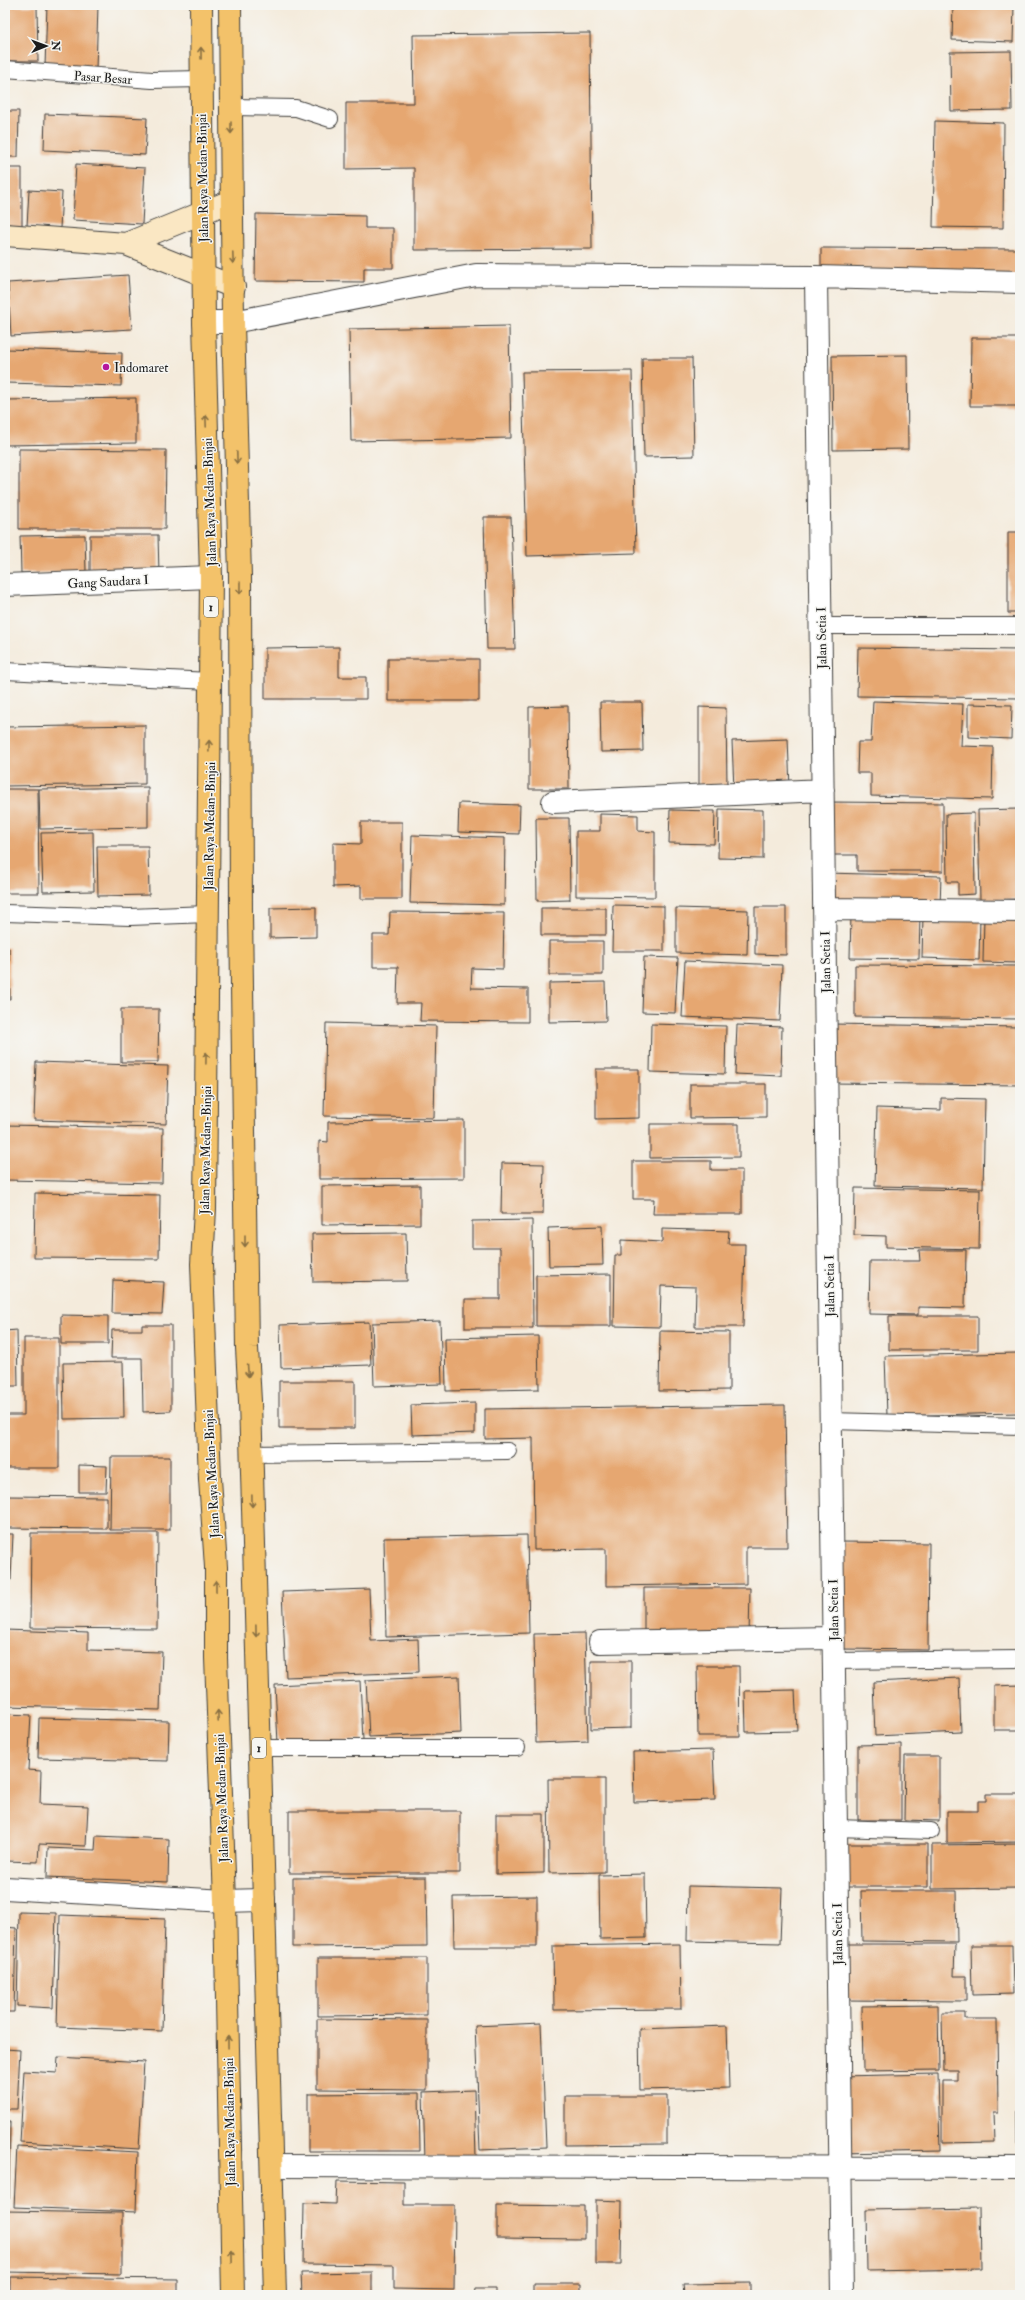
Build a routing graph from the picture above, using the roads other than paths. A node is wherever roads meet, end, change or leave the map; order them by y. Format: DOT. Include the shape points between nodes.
graph roads {
  1 [pos="201,5"];
  2 [pos="230,5"];
  3 [pos="5,69"];
  4 [pos="202,79"];
  5 [pos="231,107"];
  6 [pos="330,119"];
  7 [pos="231,201"];
  8 [pos="202,212"];
  9 [pos="5,235"];
  10 [pos="126,244"];
  11 [pos="203,275"];
  12 [pos="816,277"];
  13 [pos="1020,282"];
  14 [pos="234,287"];
  15 [pos="204,322"];
  16 [pos="233,322"];
  17 [pos="211,577"];
  18 [pos="5,585"];
  19 [pos="820,626"];
  20 [pos="1020,626"];
  21 [pos="5,671"];
  22 [pos="210,681"];
  23 [pos="823,790"];
  24 [pos="553,802"];
  25 [pos="824,908"];
  26 [pos="1020,911"];
  27 [pos="5,913"];
  28 [pos="208,914"];
  29 [pos="830,1421"];
  30 [pos="1020,1426"];
  31 [pos="508,1451"];
  32 [pos="251,1454"];
  33 [pos="833,1638"];
  34 [pos="600,1642"];
  35 [pos="1020,1659"];
  36 [pos="833,1661"];
  37 [pos="259,1748"];
  38 [pos="517,1748"];
  39 [pos="836,1828"];
  40 [pos="931,1831"];
  41 [pos="5,1888"];
  42 [pos="264,1900"];
  43 [pos="225,1901"];
  44 [pos="272,2166"];
  45 [pos="840,2168"];
  46 [pos="1020,2168"];
  47 [pos="232,2295"];
  48 [pos="275,2295"];
  49 [pos="842,2295"];
  4 -- 1 [label="highway, Jalan Raya Medan-Binjai / 1, one-way"];
  2 -- 5 [label="highway, 1"];
  3 -- 4 [label="lane, Pasar Besar" via="152,80"];
  4 -- 8 [label="highway, Jalan Raya Medan-Binjai / 1"];
  5 -- 6 [label="lane" via="296,108"];
  5 -- 7 [label="highway, 1, one-way"];
  7 -- 8 [label="street"];
  7 -- 14 [label="highway, 1, one-way"];
  8 -- 10 [label="street"];
  8 -- 11 [label="highway, Jalan Raya Medan-Binjai / 1"];
  9 -- 10 [label="street"];
  10 -- 11 [label="street"];
  11 -- 14 [label="street"];
  11 -- 15 [label="highway, Jalan Raya Medan-Binjai / 1"];
  12 -- 13 [label="street"];
  12 -- 16 [label="street" via="465,276"];
  12 -- 19 [label="street, Jalan Setia I"];
  14 -- 16 [label="highway, 1"];
  15 -- 16 [label="street"];
  17 -- 15 [label="highway, Jalan Raya Medan-Binjai / 1, one-way"];
  16 -- 32 [label="highway, 1, one-way" via="240,576 246,1348"];
  17 -- 18 [label="street, Gang Saudara I"];
  17 -- 22 [label="highway, Jalan Raya Medan-Binjai / 1"];
  19 -- 20 [label="lane"];
  19 -- 23 [label="street, Jalan Setia I"];
  21 -- 22 [label="lane"];
  28 -- 22 [label="highway, Jalan Raya Medan-Binjai / 1, one-way"];
  23 -- 24 [label="street"];
  23 -- 25 [label="street, Jalan Setia I"];
  25 -- 26 [label="street"];
  25 -- 29 [label="street, Jalan Setia I"];
  27 -- 28 [label="lane" via="130,917"];
  43 -- 28 [label="highway, Jalan Raya Medan-Binjai / 1, one-way" via="216,1666 216,1567 202,1264"];
  29 -- 30 [label="lane"];
  29 -- 33 [label="street, Jalan Setia I"];
  31 -- 32 [label="lane"];
  32 -- 37 [label="highway, 1, one-way"];
  33 -- 34 [label="street"];
  33 -- 36 [label="street, Jalan Setia I"];
  35 -- 36 [label="lane"];
  36 -- 39 [label="street, Jalan Setia I"];
  37 -- 38 [label="lane"];
  37 -- 42 [label="highway, 1"];
  39 -- 40 [label="lane"];
  39 -- 45 [label="street, Jalan Setia I"];
  41 -- 43 [label="street"];
  42 -- 43 [label="street"];
  42 -- 44 [label="highway, 1"];
  47 -- 43 [label="highway, Jalan Raya Medan-Binjai / 1, one-way"];
  44 -- 45 [label="street"];
  44 -- 48 [label="highway, 1"];
  45 -- 46 [label="street"];
  45 -- 49 [label="street, Jalan Setia I"];
}
